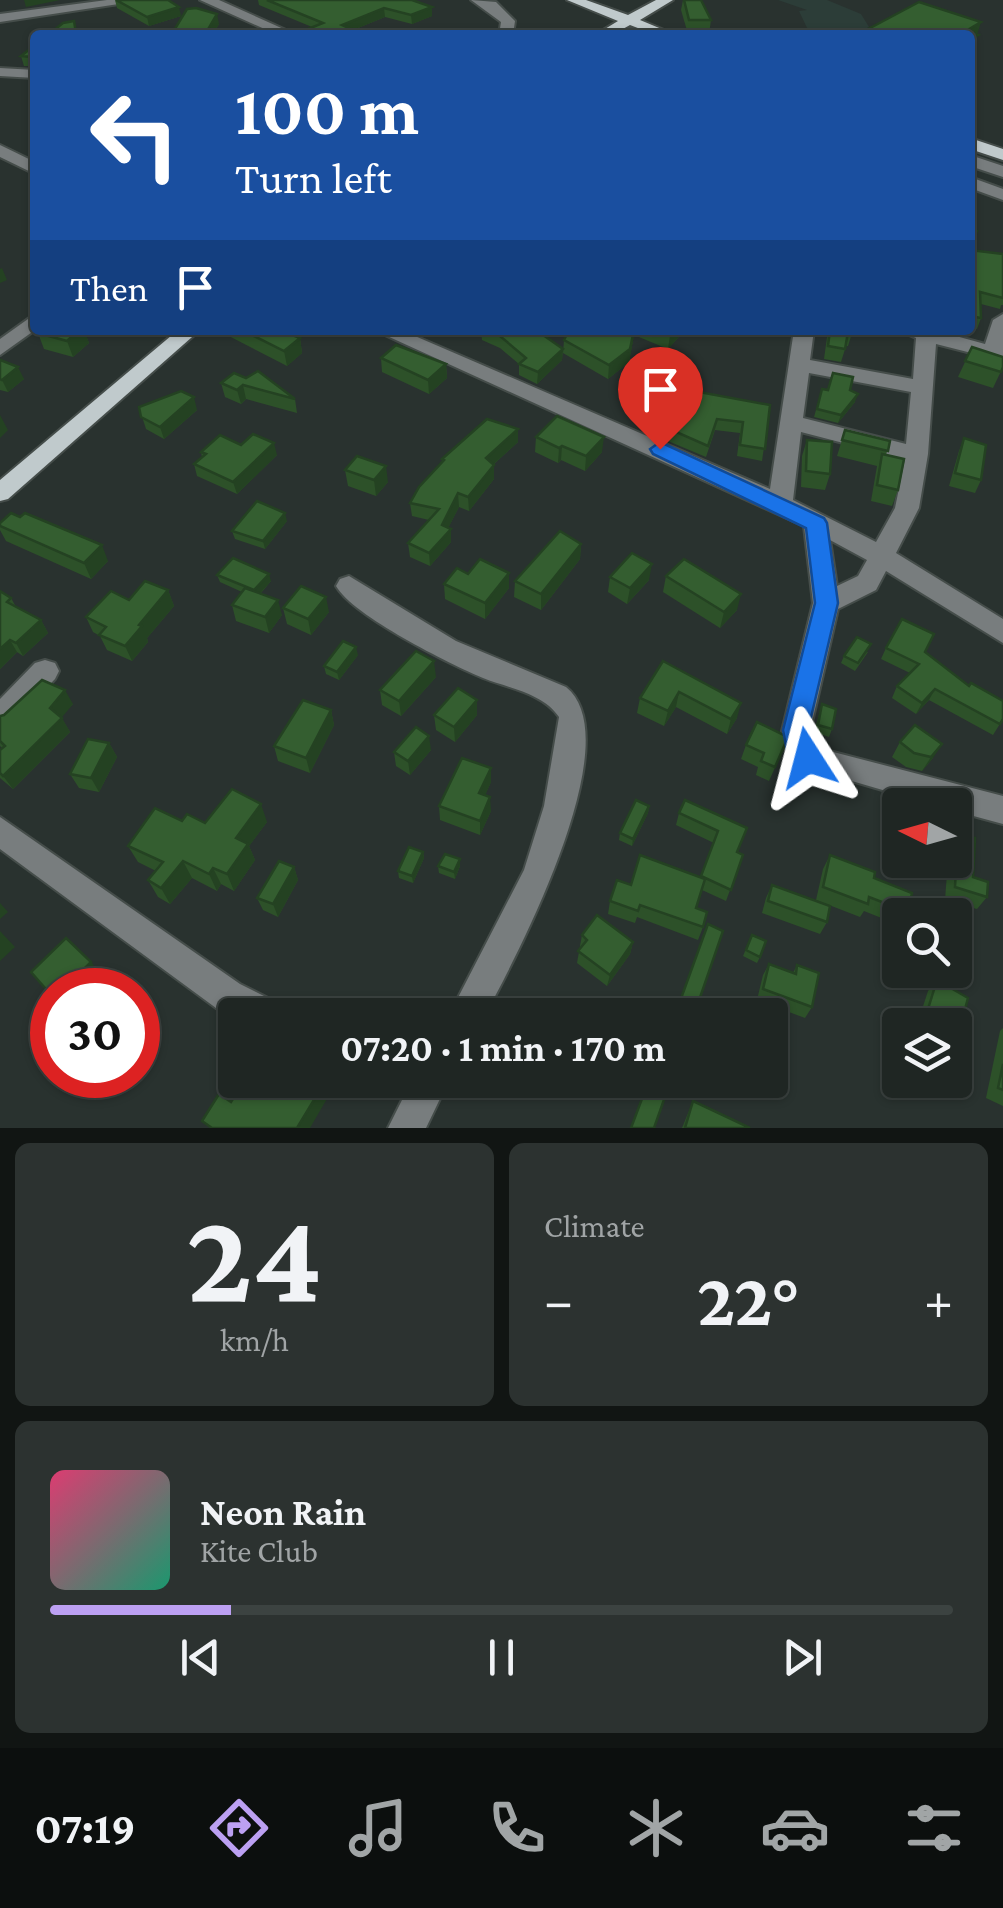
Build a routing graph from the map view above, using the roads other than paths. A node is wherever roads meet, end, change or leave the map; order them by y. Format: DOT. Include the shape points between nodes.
graph roads {
  1 [pos="138,0"];
  2 [pos="206,0"];
  3 [pos="478,0"];
  4 [pos="666,0"];
  5 [pos="577,1"];
  6 [pos="644,2"];
  7 [pos="621,17"];
  8 [pos="0,18"];
  9 [pos="586,27"];
  10 [pos="652,29"];
  11 [pos="278,30"];
  12 [pos="507,30"];
  13 [pos="608,30"];
  14 [pos="640,30"];
  15 [pos="655,30"];
  16 [pos="0,72"];
  17 [pos="30,74"];
  18 [pos="975,145"];
  19 [pos="0,150"];
  20 [pos="1003,157"];
  21 [pos="975,163"];
  22 [pos="975,163"];
  23 [pos="30,166"];
  24 [pos="1003,172"];
  25 [pos="975,184"];
  26 [pos="1003,194"];
  27 [pos="1003,320"];
  28 [pos="30,324"];
  29 [pos="184,335"];
  30 [pos="396,335"];
  31 [pos="803,335"];
  32 [pos="917,335"];
  33 [pos="929,335"];
  34 [pos="4,342"];
  35 [pos="998,353"];
  36 [pos="799,364"];
  37 [pos="921,388"];
  38 [pos="791,422"];
  39 [pos="917,454"];
  40 [pos="0,493"];
  41 [pos="780,505"];
  42 [pos="816,523"];
  43 [pos="880,556"];
  44 [pos="349,586"];
  45 [pos="826,603"];
  46 [pos="1003,632"];
  47 [pos="44,670"];
  48 [pos="0,718"];
  49 [pos="1003,810"];
  50 [pos="0,831"];
  51 [pos="232,998"];
  52 [pos="475,998"];
  53 [pos="415,1098"];
  54 [pos="406,1128"];
  1 -- 8 [label="street"];
  2 -- 11 [label="street"];
  3 -- 12 [label="street" via="502,13"];
  4 -- 6 [label="main road"];
  5 -- 6 [label="main road"];
  5 -- 7 [label="main road"];
  5 -- 9 [label="main road" via="591,10"];
  6 -- 7 [label="main road"];
  6 -- 10 [label="main road"];
  7 -- 9 [label="main road"];
  7 -- 10 [label="main road"];
  7 -- 13 [label="main road"];
  10 -- 14 [label="main road"];
  10 -- 15 [label="main road"];
  16 -- 17 [label="street"];
  18 -- 20 [label="main road"];
  19 -- 23 [label="street"];
  20 -- 21 [label="street"];
  22 -- 24 [label="street"];
  25 -- 26 [label="street"];
  27 -- 35 [label="street"];
  28 -- 34 [label="street"];
  29 -- 40 [label="main road"];
  30 -- 41 [label="street"];
  31 -- 36 [label="street"];
  32 -- 37 [label="street"];
  33 -- 35 [label="street"];
  36 -- 37 [label="street"];
  36 -- 38 [label="street"];
  37 -- 39 [label="street"];
  38 -- 39 [label="street"];
  38 -- 41 [label="street"];
  39 -- 43 [label="street" via="907,508"];
  41 -- 42 [label="street"];
  42 -- 43 [label="street"];
  42 -- 45 [label="street"];
  43 -- 45 [label="street" via="868,583"];
  43 -- 46 [label="street"];
  44 -- 52 [label="street" via="422,636 558,694 574,716 543,862"];
  45 -- 49 [label="street" via="796,730 800,754"];
  47 -- 48 [label="street"];
  50 -- 51 [label="street"];
  53 -- 54 [label="street"];
}
